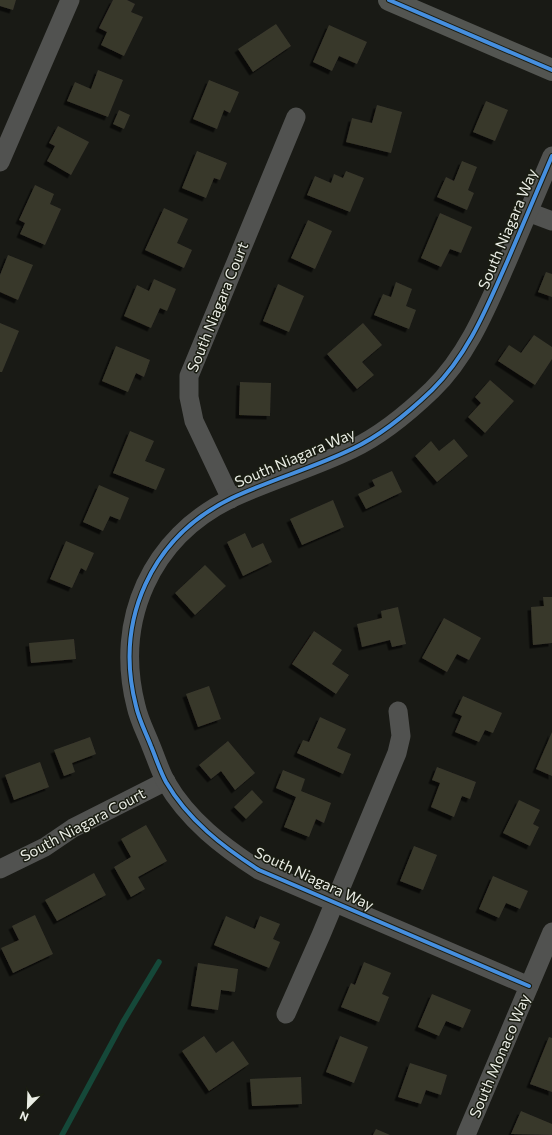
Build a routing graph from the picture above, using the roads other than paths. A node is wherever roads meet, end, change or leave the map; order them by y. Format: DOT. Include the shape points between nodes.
graph roads {
  1 [pos="70,0"];
  2 [pos="389,0"];
  3 [pos="552,70"];
  4 [pos="296,117"];
  5 [pos="552,156"];
  6 [pos="0,162"];
  7 [pos="528,212"];
  8 [pos="552,221"];
  9 [pos="231,499"];
  10 [pos="398,711"];
  11 [pos="166,781"];
  12 [pos="0,869"];
  13 [pos="333,903"];
  14 [pos="552,932"];
  15 [pos="529,986"];
  16 [pos="286,1014"];
  17 [pos="466,1135"];
  1 -- 6 [label="street"];
  2 -- 3 [label="street"];
  4 -- 9 [label="street, South Niagara Court" via="190,376 189,397 194,421"];
  5 -- 7 [label="street, South Niagara Way"];
  7 -- 8 [label="street"];
  7 -- 9 [label="street, South Niagara Way" via="481,322 457,361 434,388 401,418 352,449"];
  9 -- 11 [label="street, South Niagara Way" via="199,518 177,538 146,581 136,607 130,634 132,690 138,714"];
  10 -- 13 [label="street" via="401,736 397,753"];
  11 -- 12 [label="street, South Niagara Court" via="73,828 45,847"];
  11 -- 13 [label="street, South Niagara Way" via="204,829 230,851 259,870"];
  13 -- 15 [label="street, South Niagara Way"];
  13 -- 16 [label="street"];
  14 -- 15 [label="street, South Monaco Way"];
  15 -- 17 [label="street, South Monaco Way"];
}
